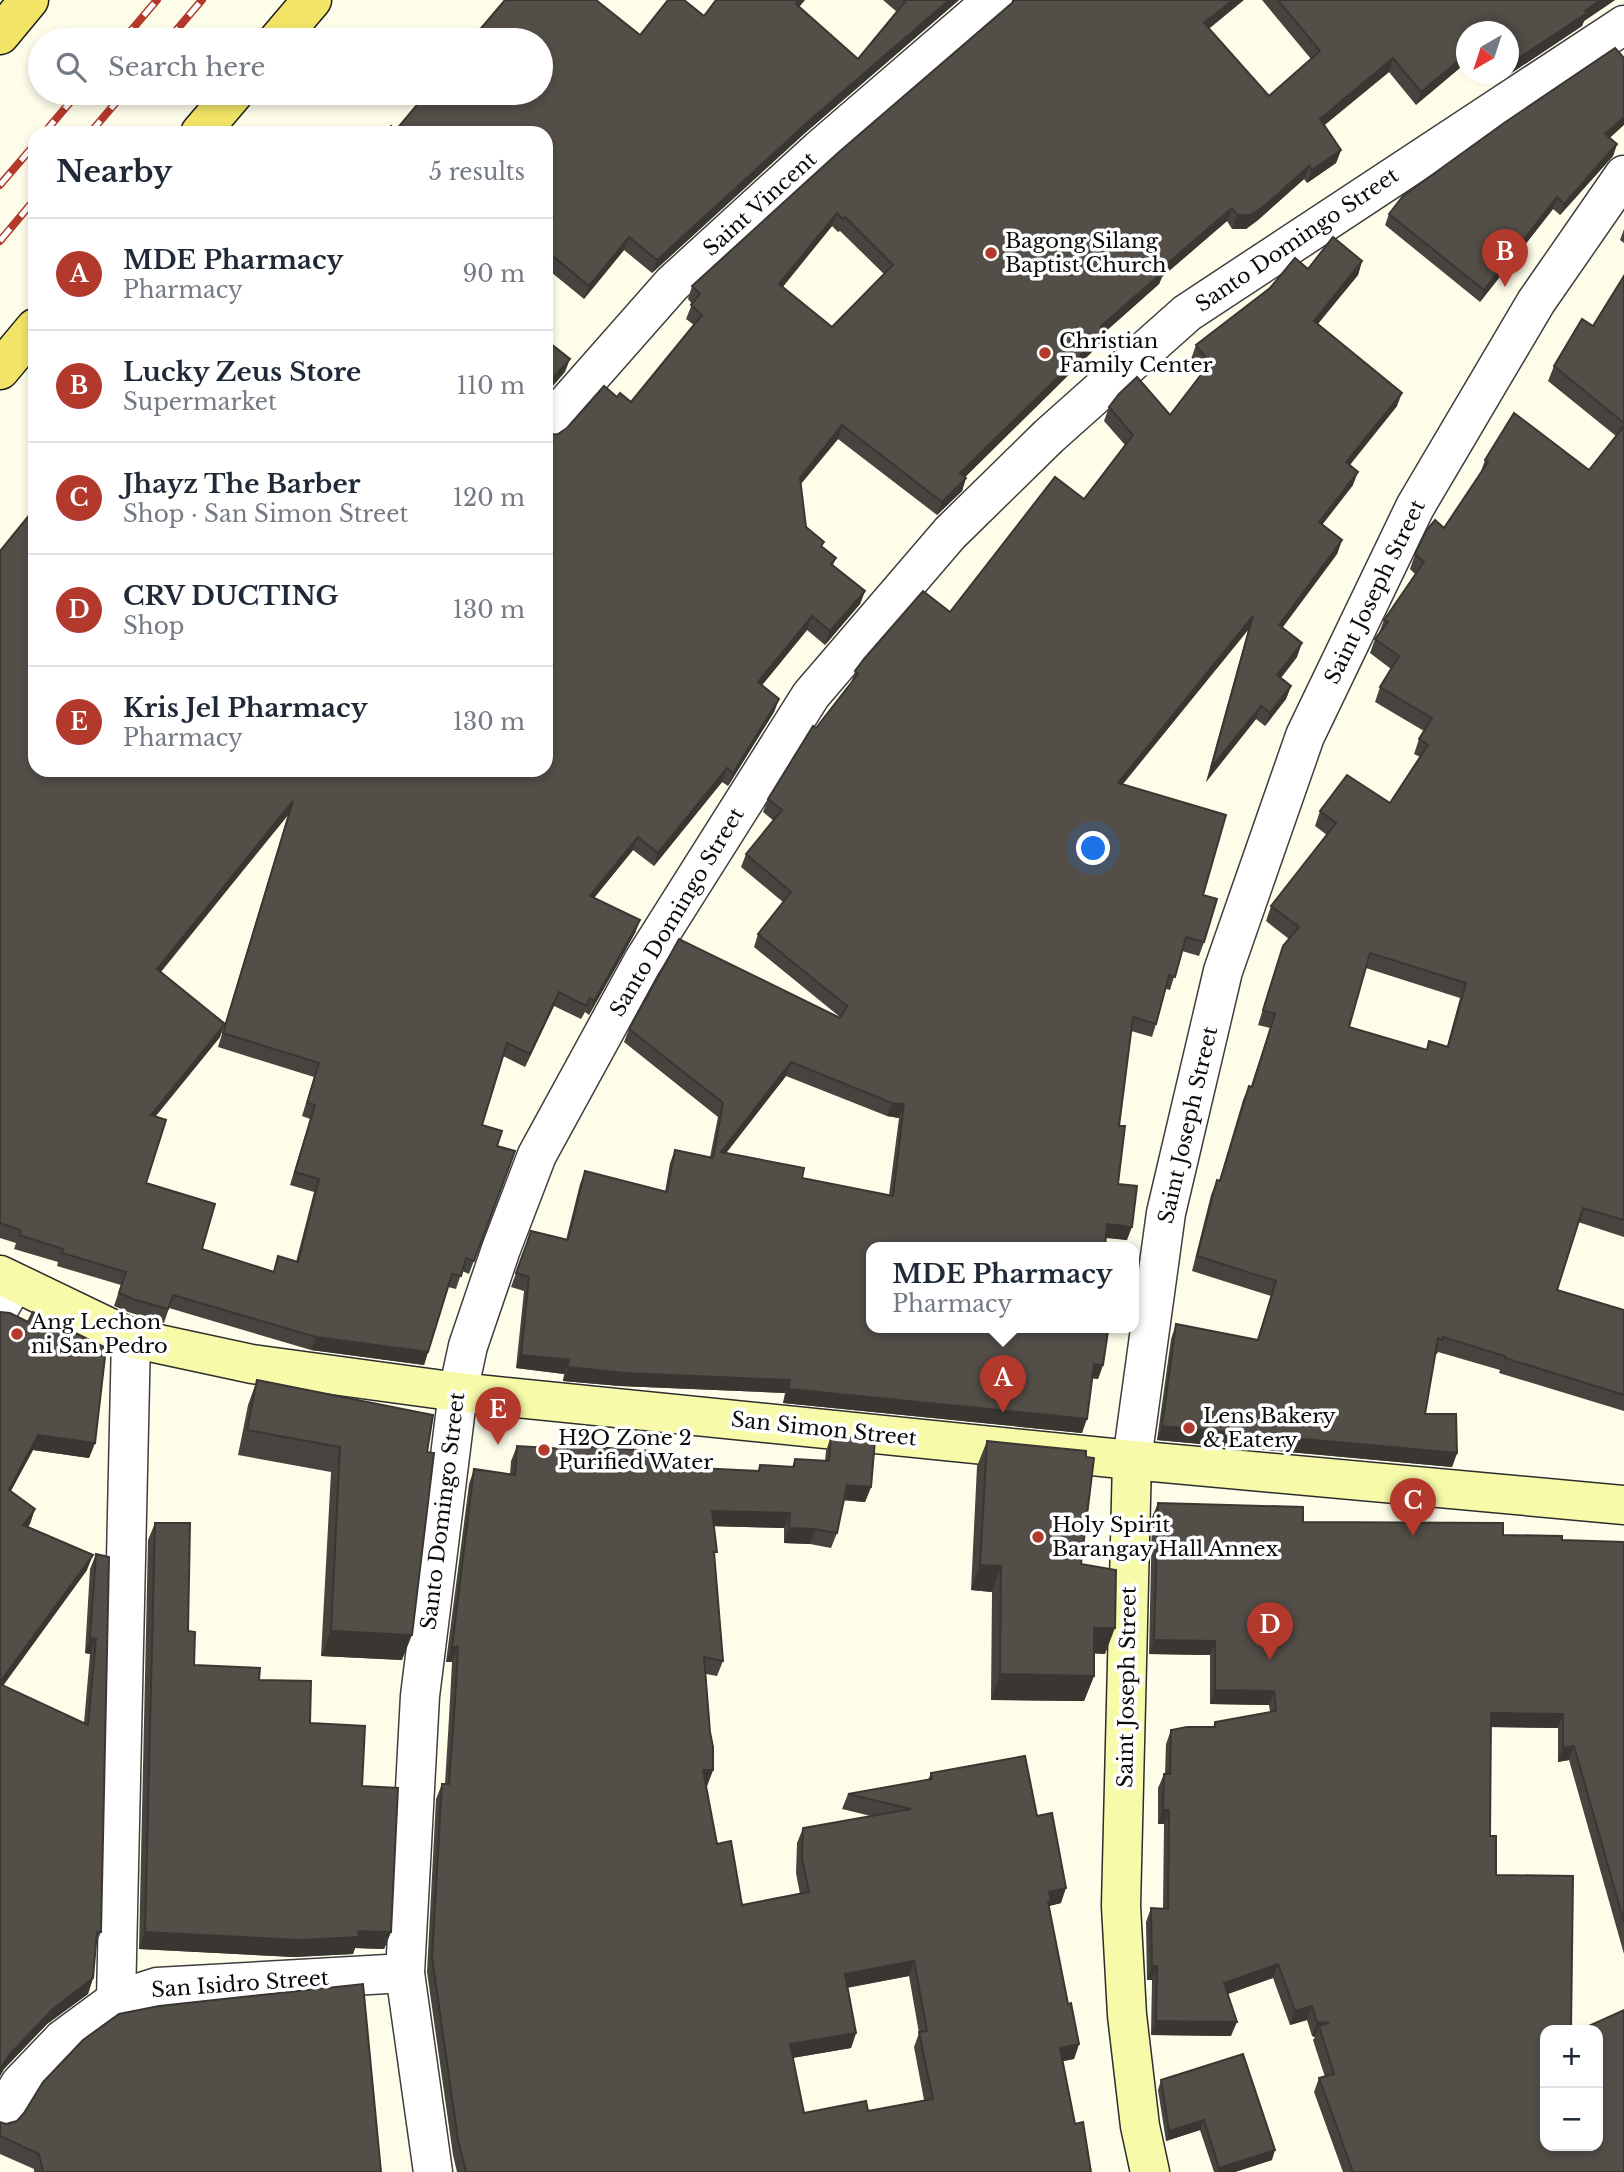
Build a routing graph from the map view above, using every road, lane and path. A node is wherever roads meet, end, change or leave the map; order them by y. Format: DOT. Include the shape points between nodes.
graph roads {
  1 [pos="29,0"];
  2 [pos="312,0"];
  3 [pos="993,0"];
  4 [pos="1624,25"];
  5 [pos="288,28"];
  6 [pos="0,35"];
  7 [pos="224,105"];
  8 [pos="206,126"];
  9 [pos="1624,176"];
  10 [pos="28,336"];
  11 [pos="0,370"];
  12 [pos="553,419"];
  13 [pos="5,1288"];
  14 [pos="131,1338"];
  15 [pos="458,1392"];
  16 [pos="1132,1460"];
  17 [pos="1624,1505"];
  18 [pos="405,1973"];
  19 [pos="116,2000"];
  20 [pos="10,2079"];
  21 [pos="0,2117"];
  22 [pos="433,2172"];
  23 [pos="1150,2172"];
  1 -- 6 [label="main road"];
  2 -- 5 [label="main road"];
  3 -- 12 [label="street, Saint Vincent" via="672,284"];
  4 -- 15 [label="street, Santo Domingo Street" via="1187,313 1049,436 950,533 811,695 642,962 537,1155 472,1334"];
  7 -- 8 [label="main road"];
  9 -- 16 [label="street, Saint Joseph Street" via="1536,302 1415,507 1305,736 1223,971 1166,1213"];
  10 -- 11 [label="main road"];
  13 -- 14 [label="main road, San Simon Street"];
  14 -- 15 [label="main road, San Simon Street" via="252,1364"];
  14 -- 19 [label="street"];
  15 -- 16 [label="main road, San Simon Street"];
  15 -- 18 [label="street, Santo Domingo Street" via="420,1696"];
  16 -- 17 [label="main road, San Simon Street"];
  16 -- 23 [label="main road, Saint Joseph Street" via="1121,1906 1127,2015"];
  18 -- 19 [label="street, San Isidro Street" via="157,1987"];
  18 -- 22 [label="street, Santo Domingo Street"];
  19 -- 20 [label="street, San Isidro Street"];
  20 -- 21 [label="street, San Isidro Street"];
}
